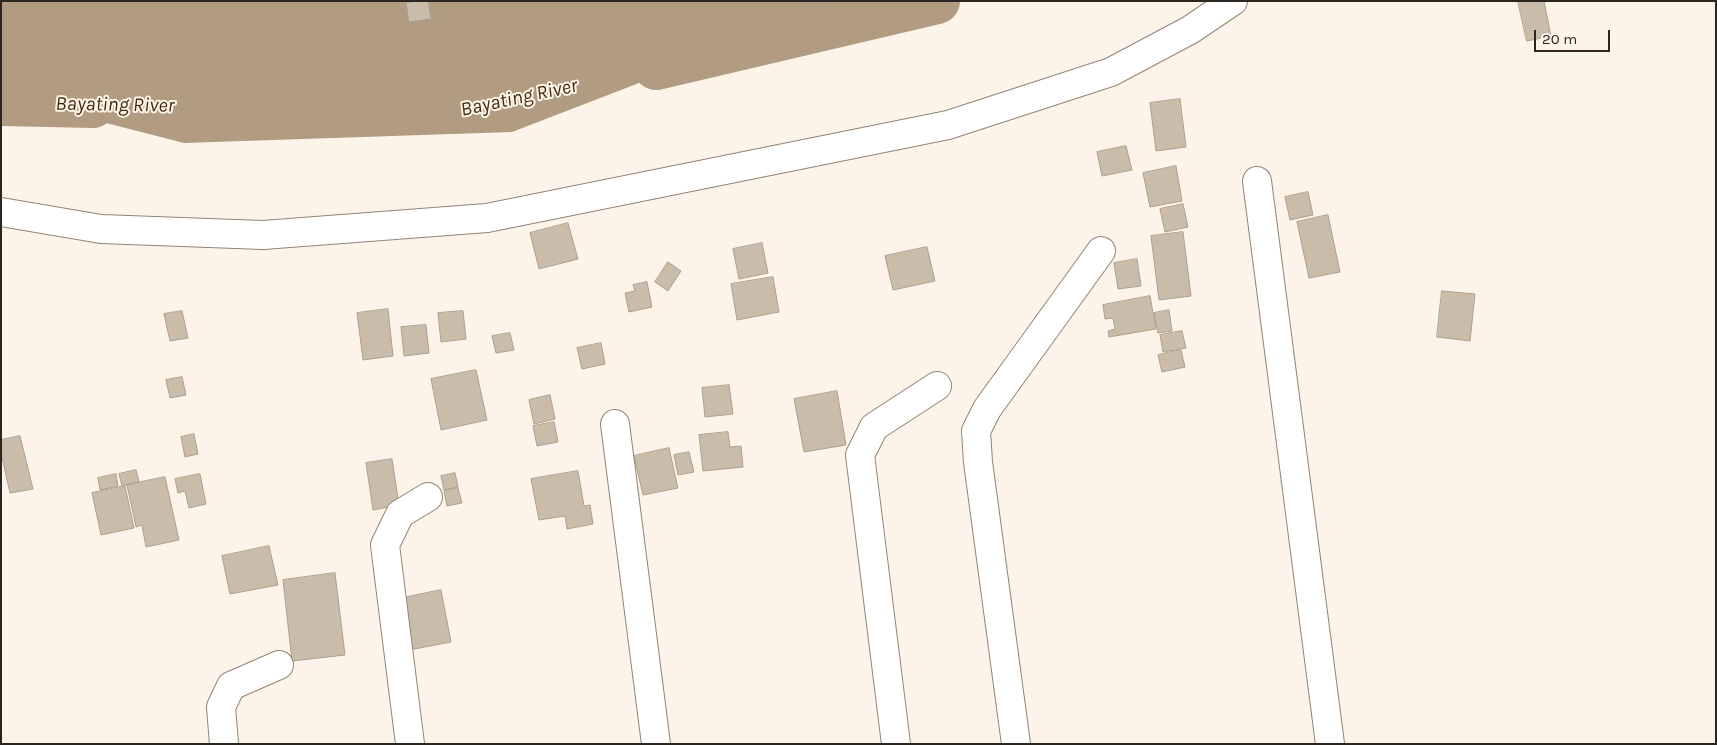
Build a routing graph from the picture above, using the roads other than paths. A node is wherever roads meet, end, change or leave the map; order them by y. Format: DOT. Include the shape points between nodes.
graph roads {
  1 [pos="1233,1"];
  2 [pos="1256,181"];
  3 [pos="1,212"];
  4 [pos="1101,251"];
  5 [pos="937,386"];
  6 [pos="615,424"];
  7 [pos="428,497"];
  8 [pos="279,665"];
  9 [pos="224,744"];
  10 [pos="410,744"];
  11 [pos="656,744"];
  12 [pos="896,744"];
  13 [pos="1016,744"];
  14 [pos="1330,744"];
  1 -- 3 [label="street" via="1190,30 1112,72 948,125 487,218 262,235 101,228"];
  2 -- 14 [label="street"];
  4 -- 13 [label="street" via="987,409 976,431"];
  5 -- 12 [label="street" via="874,427 860,455"];
  6 -- 11 [label="street"];
  7 -- 10 [label="street" via="400,514 385,545"];
  8 -- 9 [label="street" via="231,686 221,707"];
}
